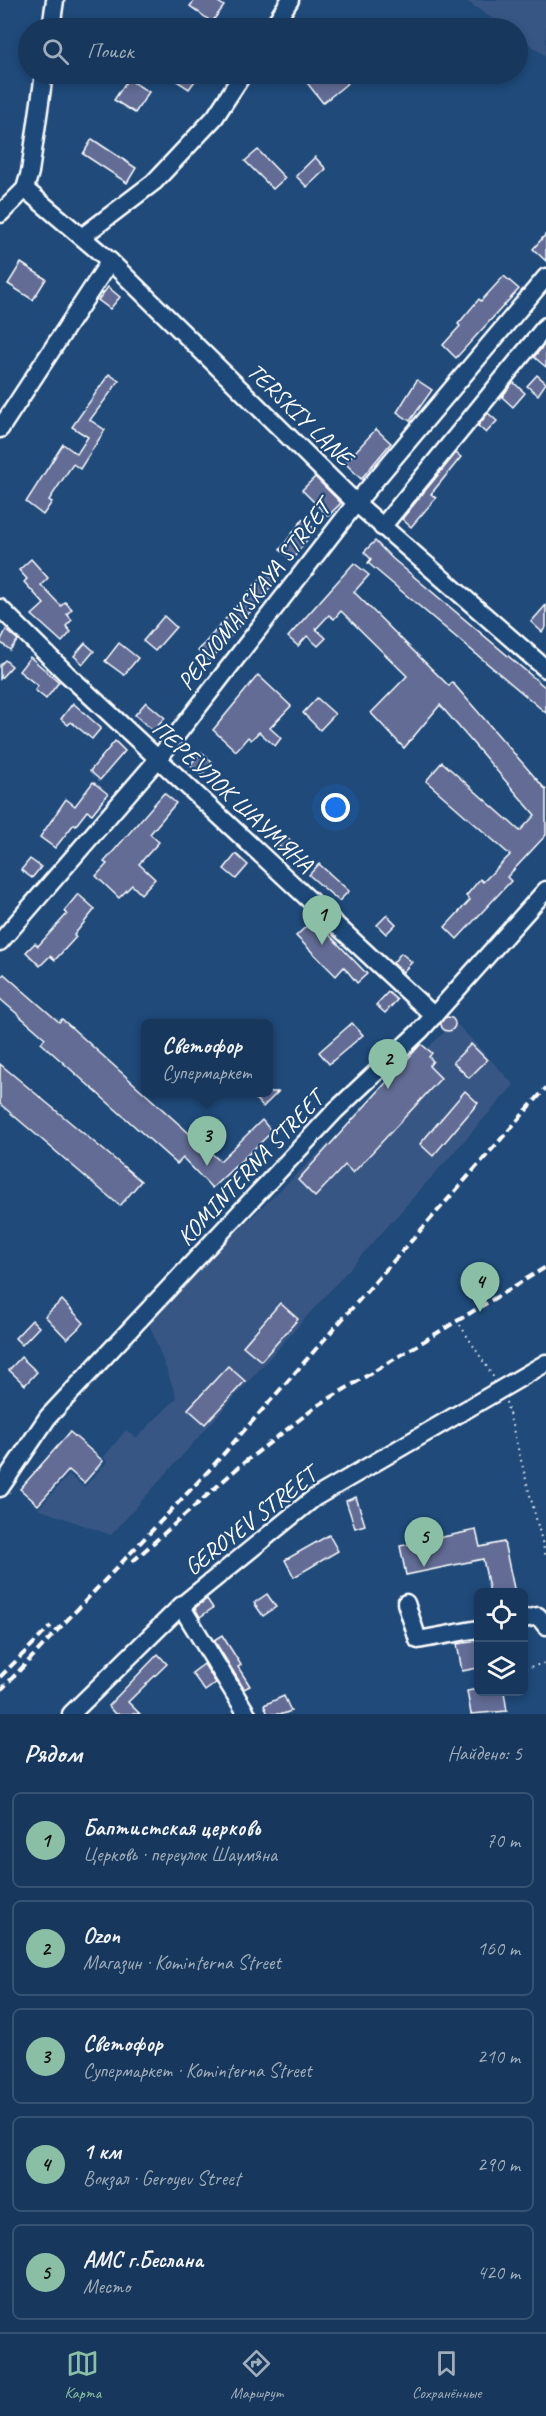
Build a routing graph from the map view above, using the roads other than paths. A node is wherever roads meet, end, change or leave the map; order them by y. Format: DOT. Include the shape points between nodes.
graph roads {
  1 [pos="55,0"];
  2 [pos="291,0"];
  3 [pos="52,18"];
  4 [pos="279,18"];
  5 [pos="42,84"];
  6 [pos="236,84"];
  7 [pos="25,189"];
  8 [pos="0,214"];
  9 [pos="82,236"];
  10 [pos="110,261"];
  11 [pos="546,277"];
  12 [pos="546,326"];
  13 [pos="0,429"];
  14 [pos="356,503"];
  15 [pos="382,527"];
  16 [pos="0,608"];
  17 [pos="546,669"];
  18 [pos="158,759"];
  19 [pos="546,890"];
  20 [pos="0,942"];
  21 [pos="434,1016"];
  22 [pos="546,1363"];
  23 [pos="1,1484"];
  24 [pos="406,1603"];
  25 [pos="181,1606"];
  26 [pos="528,1618"];
  27 [pos="546,1626"];
  28 [pos="474,1630"];
  29 [pos="71,1714"];
  30 [pos="247,1714"];
  1 -- 3 [label="street"];
  2 -- 4 [label="street"];
  5 -- 7 [label="street"];
  6 -- 9 [label="street" via="215,117 154,182"];
  7 -- 8 [label="street"];
  7 -- 9 [label="street, TERSKIY LANE"];
  9 -- 10 [label="street, TERSKIY LANE"];
  10 -- 13 [label="street"];
  10 -- 14 [label="street, TERSKIY LANE"];
  11 -- 14 [label="street, PERVOMAYSKAYA STREET"];
  12 -- 15 [label="street"];
  14 -- 15 [label="street, TERSKIY LANE"];
  14 -- 18 [label="street, PERVOMAYSKAYA STREET"];
  15 -- 17 [label="street, TERSKIY LANE"];
  16 -- 18 [label="street, ПЕРЕУЛОК ШАУМЯНА"];
  18 -- 20 [label="street, PERVOMAYSKAYA STREET"];
  18 -- 21 [label="street, ПЕРЕУЛОК ШАУМЯНА"];
  19 -- 21 [label="street, KOMINTERNA STREET"];
  21 -- 23 [label="street, KOMINTERNA STREET" via="335,1111 48,1417"];
  22 -- 25 [label="street, GEROYEV STREET" via="314,1498"];
  24 -- 28 [label="street" via="418,1640"];
  25 -- 29 [label="street, GEROYEV STREET"];
  25 -- 30 [label="street"];
  26 -- 27 [label="street" via="538,1616"];
}
